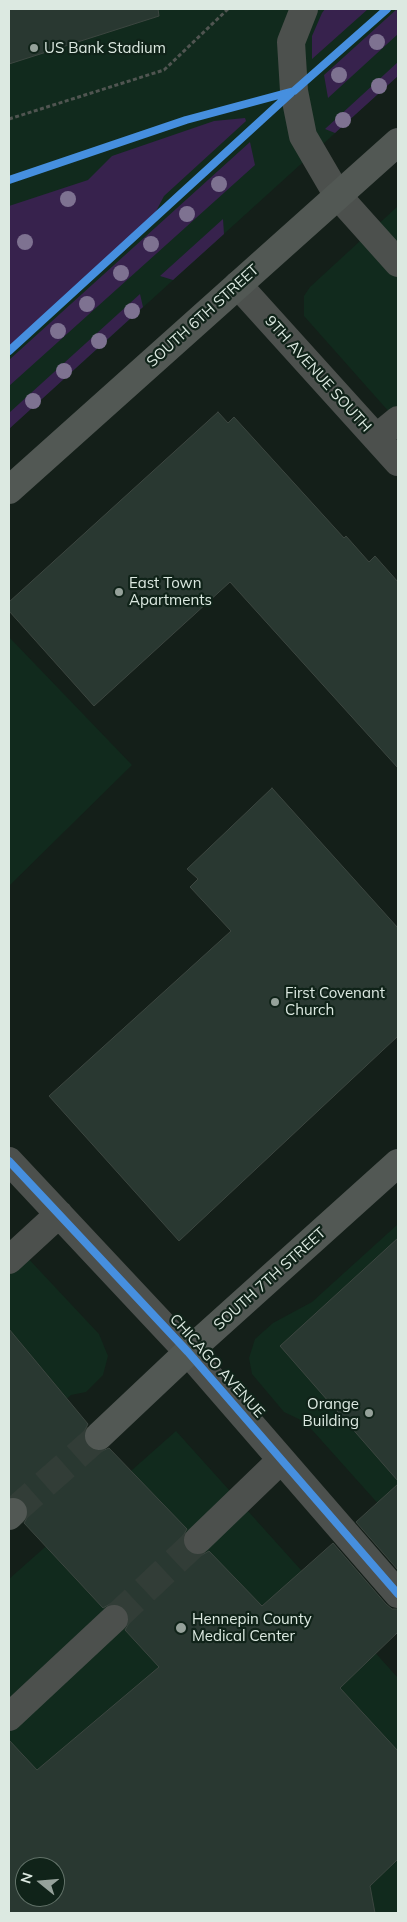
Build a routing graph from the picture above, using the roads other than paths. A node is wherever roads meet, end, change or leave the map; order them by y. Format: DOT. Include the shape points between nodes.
graph roads {
  1 [pos="304,9"];
  2 [pos="398,142"];
  3 [pos="338,196"];
  4 [pos="398,263"];
  5 [pos="238,285"];
  6 [pos="398,420"];
  7 [pos="376,438"];
  8 [pos="398,462"];
  9 [pos="9,490"];
  10 [pos="9,1161"];
  11 [pos="398,1164"];
  12 [pos="59,1214"];
  13 [pos="9,1260"];
  14 [pos="188,1352"];
  15 [pos="98,1436"];
  16 [pos="281,1460"];
  17 [pos="198,1540"];
  18 [pos="398,1594"];
  19 [pos="114,1619"];
  20 [pos="9,1717"];
  1 -- 3 [label="street" via="291,42 294,91 303,136"];
  2 -- 3 [label="main road, SOUTH 6TH STREET"];
  3 -- 4 [label="street"];
  3 -- 5 [label="main road, SOUTH 6TH STREET"];
  5 -- 7 [label="street, 9TH AVENUE SOUTH"];
  5 -- 9 [label="main road, SOUTH 6TH STREET"];
  6 -- 7 [label="street"];
  7 -- 8 [label="street, 9TH AVENUE SOUTH"];
  10 -- 12 [label="street, CHICAGO AVENUE"];
  11 -- 14 [label="main road, SOUTH 7TH STREET"];
  12 -- 13 [label="street"];
  12 -- 14 [label="street, CHICAGO AVENUE"];
  14 -- 15 [label="main road, SOUTH 7TH STREET"];
  14 -- 16 [label="street, CHICAGO AVENUE"];
  16 -- 17 [label="street"];
  16 -- 18 [label="street, CHICAGO AVENUE"];
  19 -- 20 [label="street"];
}
